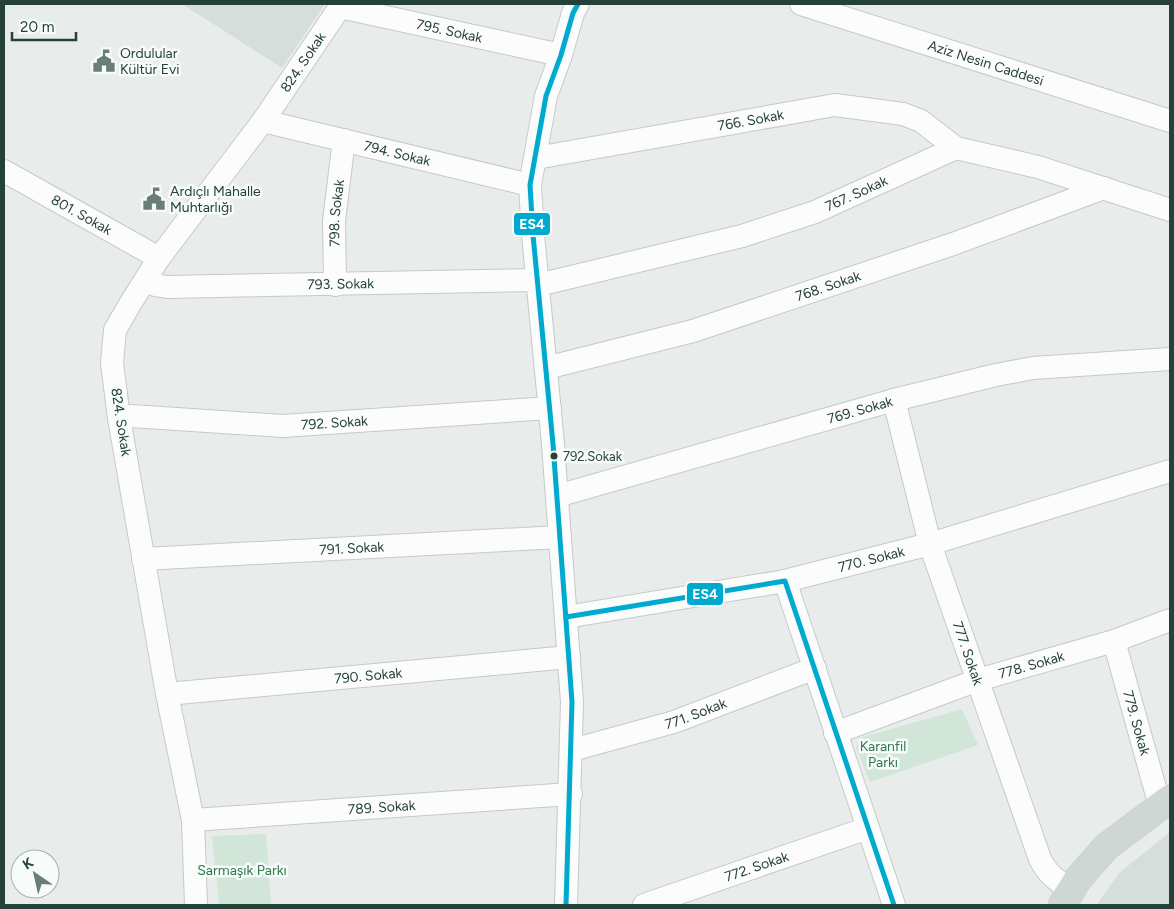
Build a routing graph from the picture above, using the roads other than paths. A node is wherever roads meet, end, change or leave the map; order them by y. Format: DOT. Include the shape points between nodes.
graph roads {
  1 [pos="578,4"];
  2 [pos="801,4"];
  3 [pos="341,5"];
  4 [pos="560,55"];
  5 [pos="264,121"];
  6 [pos="1170,121"];
  7 [pos="344,140"];
  8 [pos="956,148"];
  9 [pos="536,158"];
  10 [pos="4,171"];
  11 [pos="530,185"];
  12 [pos="1104,188"];
  13 [pos="1170,210"];
  14 [pos="159,258"];
  15 [pos="146,280"];
  16 [pos="538,283"];
  17 [pos="335,285"];
  18 [pos="1170,359"];
  19 [pos="546,368"];
  20 [pos="894,400"];
  21 [pos="550,408"];
  22 [pos="119,418"];
  23 [pos="1170,471"];
  24 [pos="557,496"];
  25 [pos="560,537"];
  26 [pos="930,544"];
  27 [pos="143,559"];
  28 [pos="785,581"];
  29 [pos="566,617"];
  30 [pos="1170,620"];
  31 [pos="1114,641"];
  32 [pos="569,657"];
  33 [pos="815,668"];
  34 [pos="978,680"];
  35 [pos="167,694"];
  36 [pos="835,733"];
  37 [pos="572,750"];
  38 [pos="571,794"];
  39 [pos="1165,802"];
  40 [pos="193,820"];
  41 [pos="868,828"];
  42 [pos="1066,898"];
  43 [pos="196,905"];
  44 [pos="566,905"];
  45 [pos="644,905"];
  46 [pos="894,905"];
  1 -- 4 [label="street"];
  2 -- 6 [label="street, Aziz Nesin Caddesi"];
  3 -- 4 [label="street, 795. Sokak"];
  3 -- 5 [label="street, 824. Sokak"];
  4 -- 9 [label="street" via="546,96"];
  5 -- 7 [label="street, 794. Sokak"];
  5 -- 14 [label="street, 824. Sokak"];
  7 -- 11 [label="street, 794. Sokak"];
  7 -- 17 [label="street, 798. Sokak" via="334,221"];
  8 -- 9 [label="street, 766. Sokak" via="921,121 902,114 835,106"];
  8 -- 12 [label="street" via="1038,167"];
  8 -- 16 [label="street, 767. Sokak" via="815,212 742,236"];
  9 -- 11 [label="street"];
  10 -- 14 [label="street, 801. Sokak"];
  11 -- 16 [label="street"];
  12 -- 13 [label="street"];
  12 -- 19 [label="street, 768. Sokak" via="952,244 693,331"];
  14 -- 15 [label="street, 824. Sokak"];
  15 -- 17 [label="street, 793. Sokak" via="156,286 167,287"];
  15 -- 22 [label="street, 824. Sokak" via="115,330 112,363"];
  16 -- 17 [label="street, 793. Sokak"];
  16 -- 19 [label="street"];
  18 -- 20 [label="street, 769. Sokak" via="1033,368"];
  19 -- 21 [label="street"];
  20 -- 24 [label="street, 769. Sokak"];
  20 -- 26 [label="street, 777. Sokak"];
  21 -- 22 [label="street, 792. Sokak" via="283,426 131,416"];
  21 -- 24 [label="street"];
  22 -- 27 [label="street, 824. Sokak"];
  23 -- 26 [label="street, 770. Sokak"];
  24 -- 25 [label="street"];
  25 -- 27 [label="street, 791. Sokak"];
  25 -- 29 [label="street"];
  26 -- 28 [label="street, 770. Sokak"];
  26 -- 34 [label="street, 777. Sokak"];
  27 -- 35 [label="street, 824. Sokak"];
  28 -- 29 [label="street, 770. Sokak"];
  28 -- 33 [label="street"];
  29 -- 32 [label="street"];
  30 -- 31 [label="street, 778. Sokak"];
  31 -- 34 [label="street, 778. Sokak"];
  31 -- 39 [label="street, 779. Sokak"];
  32 -- 35 [label="street, 790. Sokak"];
  32 -- 37 [label="street"];
  33 -- 36 [label="street"];
  33 -- 37 [label="street, 771. Sokak" via="674,722"];
  34 -- 36 [label="street, 778. Sokak"];
  34 -- 42 [label="street, 777. Sokak" via="1040,859"];
  35 -- 40 [label="street, 824. Sokak"];
  36 -- 41 [label="street"];
  37 -- 38 [label="street"];
  38 -- 40 [label="street, 789. Sokak"];
  38 -- 44 [label="street"];
  39 -- 42 [label="main road" via="1106,847"];
  40 -- 43 [label="street, 824. Sokak"];
  41 -- 45 [label="street, 772. Sokak"];
  41 -- 46 [label="street"];
}
